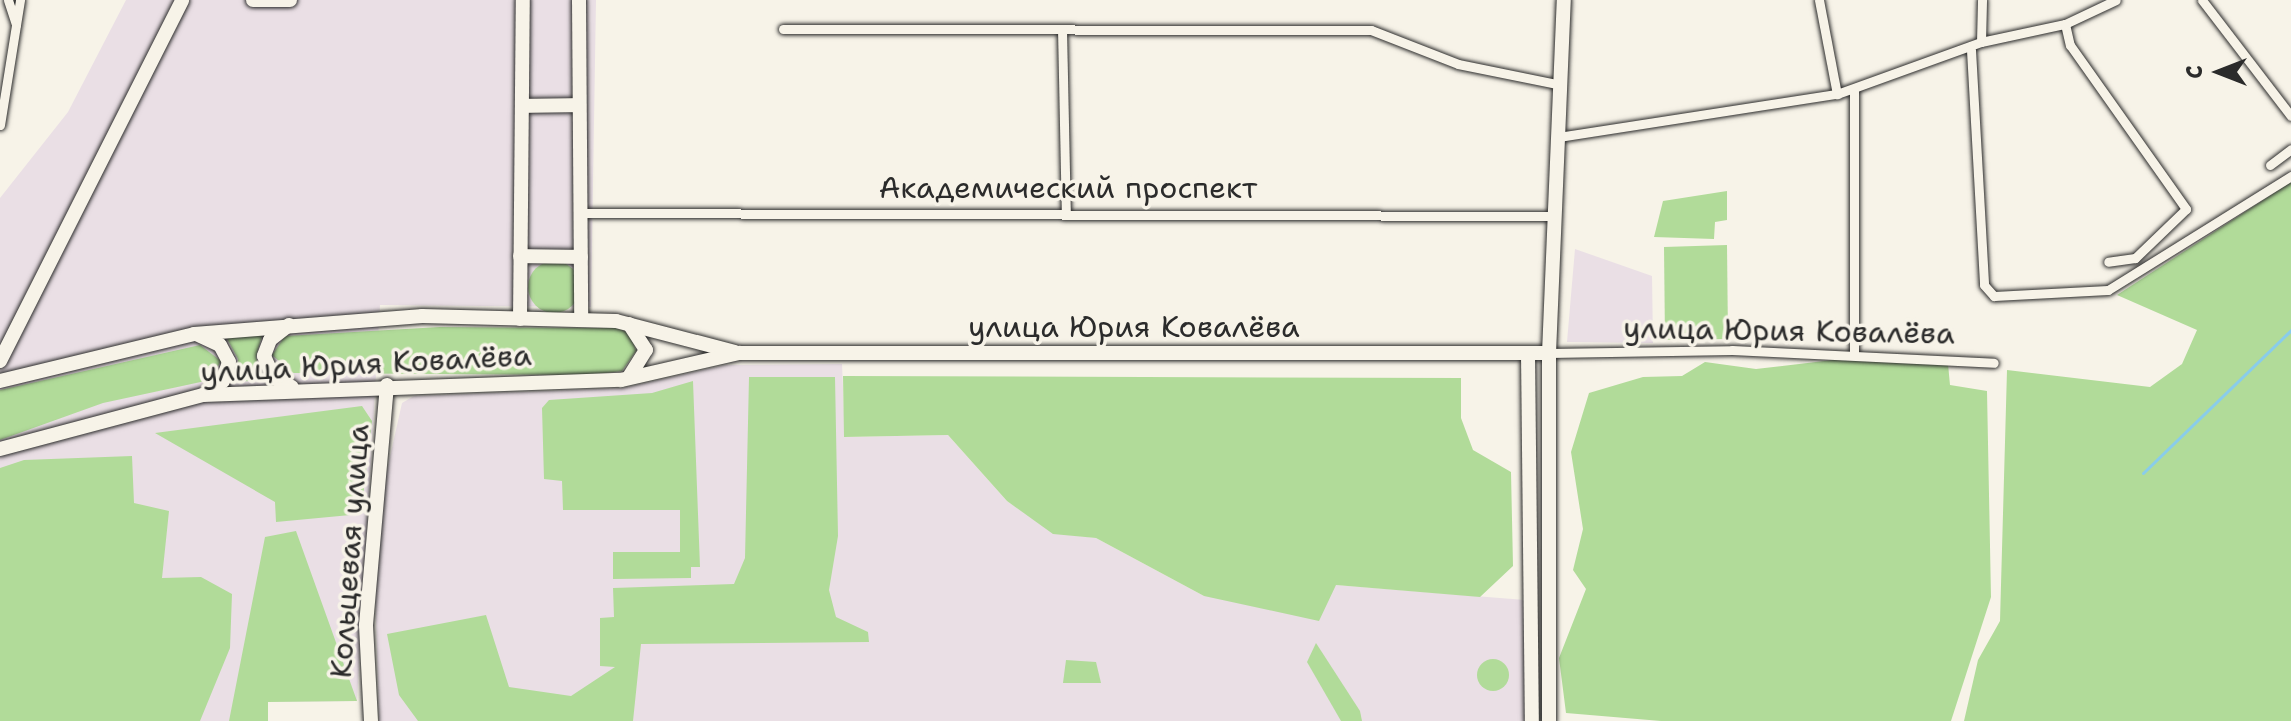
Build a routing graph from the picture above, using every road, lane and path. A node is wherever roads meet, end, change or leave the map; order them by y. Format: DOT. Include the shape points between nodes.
graph roads {
  1 [pos="8,0"];
  2 [pos="20,0"];
  3 [pos="182,0"];
  4 [pos="253,0"];
  5 [pos="290,0"];
  6 [pos="523,0"];
  7 [pos="579,0"];
  8 [pos="1564,0"];
  9 [pos="1819,0"];
  10 [pos="1982,0"];
  11 [pos="2116,0"];
  12 [pos="2202,0"];
  13 [pos="2065,24"];
  14 [pos="783,29"];
  15 [pos="1062,29"];
  16 [pos="19,32"];
  17 [pos="1981,42"];
  18 [pos="1971,50"];
  19 [pos="1561,85"];
  20 [pos="1854,89"];
  21 [pos="1837,94"];
  22 [pos="579,105"];
  23 [pos="522,106"];
  24 [pos="2291,116"];
  25 [pos="0,125"];
  26 [pos="1558,137"];
  27 [pos="2291,149"];
  28 [pos="2270,165"];
  29 [pos="2291,176"];
  30 [pos="580,213"];
  31 [pos="1066,215"];
  32 [pos="1555,216"];
  33 [pos="520,256"];
  34 [pos="581,257"];
  35 [pos="2108,262"];
  36 [pos="520,319"];
  37 [pos="581,320"];
  38 [pos="628,323"];
  39 [pos="291,325"];
  40 [pos="194,334"];
  41 [pos="739,353"];
  42 [pos="1528,353"];
  43 [pos="1549,353"];
  44 [pos="1854,353"];
  45 [pos="0,361"];
  46 [pos="1994,363"];
  47 [pos="621,380"];
  48 [pos="0,381"];
  49 [pos="387,385"];
  50 [pos="293,387"];
  51 [pos="203,395"];
  52 [pos="0,449"];
  53 [pos="1533,566"];
  54 [pos="1550,567"];
  55 [pos="371,721"];
  56 [pos="1532,721"];
  57 [pos="1549,721"];
  1 -- 16 [label="street"];
  2 -- 16 [label="street"];
  3 -- 45 [label="main road"];
  4 -- 5 [label="main road"];
  6 -- 23 [label="main road"];
  7 -- 22 [label="main road"];
  8 -- 19 [label="main road"];
  9 -- 21 [label="street"];
  10 -- 17 [label="street"];
  11 -- 13 [label="street"];
  12 -- 24 [label="street"];
  13 -- 17 [label="street"];
  13 -- 35 [label="street" via="2070,45 2186,209 2135,258"];
  14 -- 15 [label="street"];
  15 -- 19 [label="street" via="1371,30 1458,64"];
  15 -- 31 [label="street"];
  16 -- 25 [label="street"];
  17 -- 18 [label="street"];
  18 -- 20 [label="street"];
  18 -- 29 [label="street" via="1984,285 1994,296 2108,290"];
  19 -- 26 [label="main road"];
  20 -- 21 [label="street"];
  20 -- 44 [label="street"];
  21 -- 26 [label="street"];
  22 -- 23 [label="main road"];
  22 -- 30 [label="main road"];
  23 -- 33 [label="main road"];
  26 -- 32 [label="main road"];
  27 -- 28 [label="street"];
  30 -- 31 [label="street, Академический проспект"];
  30 -- 34 [label="main road"];
  31 -- 32 [label="street, Академический проспект"];
  32 -- 43 [label="main road"];
  33 -- 34 [label="main road"];
  33 -- 36 [label="main road"];
  34 -- 37 [label="main road"];
  36 -- 37 [label="main road, улица Юрия Ковалёва"];
  36 -- 39 [label="main road, улица Юрия Ковалёва"];
  37 -- 38 [label="main road, улица Юрия Ковалёва"];
  38 -- 41 [label="main road, улица Юрия Ковалёва"];
  38 -- 47 [label="main road" via="645,342 645,359"];
  39 -- 40 [label="main road, улица Юрия Ковалёва"];
  39 -- 50 [label="main road" via="270,340 264,356 274,378"];
  40 -- 48 [label="main road, улица Юрия Ковалёва"];
  40 -- 51 [label="main road" via="220,345 229,362 223,381"];
  41 -- 42 [label="main road, улица Юрия Ковалёва"];
  41 -- 47 [label="main road, улица Юрия Ковалёва"];
  42 -- 43 [label="main road"];
  42 -- 53 [label="main road"];
  43 -- 44 [label="street, улица Юрия Ковалёва"];
  43 -- 54 [label="main road"];
  44 -- 46 [label="street, улица Юрия Ковалёва"];
  47 -- 49 [label="main road, улица Юрия Ковалёва"];
  49 -- 50 [label="main road, улица Юрия Ковалёва"];
  49 -- 55 [label="main road, Кольцевая улица" via="366,625"];
  50 -- 51 [label="main road, улица Юрия Ковалёва"];
  51 -- 52 [label="main road, улица Юрия Ковалёва"];
  53 -- 54 [label="main road"];
  53 -- 56 [label="main road"];
  54 -- 57 [label="main road"];
}
